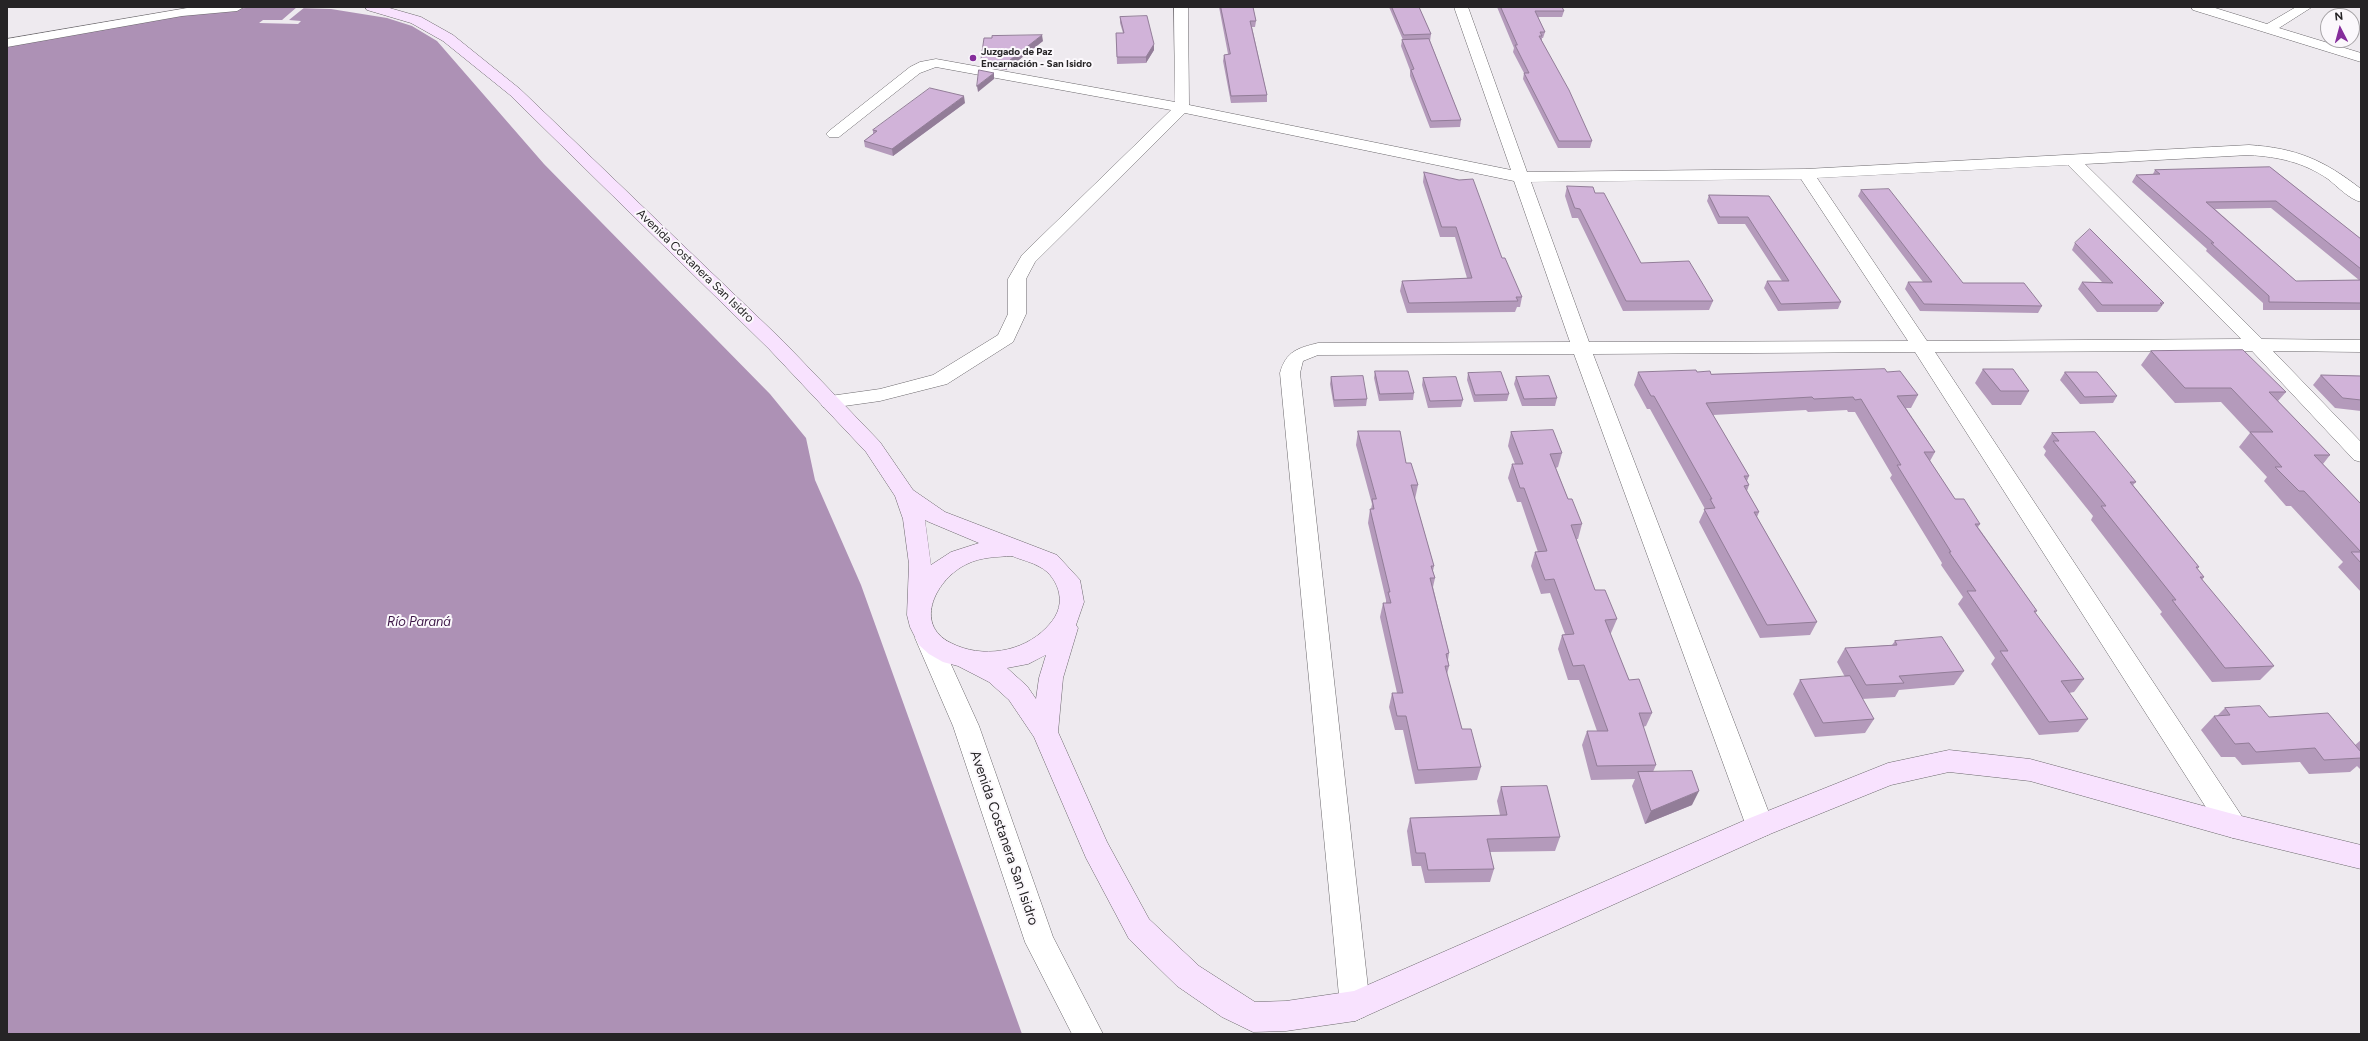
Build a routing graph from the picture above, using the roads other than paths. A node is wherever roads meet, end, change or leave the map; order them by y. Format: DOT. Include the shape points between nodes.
graph roads {
  1 [pos="237,7"];
  2 [pos="372,7"];
  3 [pos="1181,7"];
  4 [pos="1460,7"];
  5 [pos="2198,7"];
  6 [pos="2305,7"];
  7 [pos="2268,30"];
  8 [pos="7,43"];
  9 [pos="2361,58"];
  10 [pos="1182,108"];
  11 [pos="834,134"];
  12 [pos="2072,160"];
  13 [pos="2328,171"];
  14 [pos="1806,174"];
  15 [pos="1520,177"];
  16 [pos="2361,177"];
  17 [pos="2361,197"];
  18 [pos="2257,345"];
  19 [pos="1921,346"];
  20 [pos="2361,346"];
  21 [pos="1581,347"];
  22 [pos="830,402"];
  23 [pos="2361,455"];
  24 [pos="905,495"];
  25 [pos="1013,548"];
  26 [pos="920,600"];
  27 [pos="1068,620"];
  28 [pos="927,638"];
  29 [pos="968,661"];
  30 [pos="1045,732"];
  31 [pos="1760,826"];
  32 [pos="2233,826"];
  33 [pos="2361,857"];
  34 [pos="1355,1006"];
  35 [pos="1088,1034"];
  1 -- 8 [label="street" via="182,12"];
  2 -- 22 [label="main road, Avenida Costanera San Isidro" via="416,20 448,38 515,92 776,345"];
  3 -- 10 [label="street"];
  4 -- 15 [label="street"];
  5 -- 7 [label="street"];
  6 -- 7 [label="street"];
  7 -- 9 [label="street"];
  10 -- 11 [label="street" via="936,63 916,70"];
  10 -- 15 [label="street"];
  10 -- 22 [label="street" via="1028,259 1017,279 1017,314 1006,338 940,380 880,395"];
  12 -- 13 [label="street" via="2249,150 2277,151 2298,156"];
  12 -- 14 [label="street"];
  12 -- 18 [label="street"];
  13 -- 16 [label="street"];
  13 -- 17 [label="street"];
  14 -- 15 [label="street"];
  14 -- 19 [label="street"];
  15 -- 21 [label="street"];
  18 -- 19 [label="street"];
  18 -- 20 [label="street"];
  18 -- 23 [label="street"];
  19 -- 21 [label="street"];
  19 -- 32 [label="street"];
  21 -- 31 [label="street"];
  21 -- 34 [label="street" via="1318,349 1301,353 1293,360 1290,372"];
  22 -- 24 [label="main road, Avenida Costanera San Isidro" via="873,447"];
  24 -- 25 [label="main road" via="937,517"];
  24 -- 26 [label="main road, Avenida Costanera San Isidro" via="914,519 920,564"];
  25 -- 26 [label="main road, Avenida Costanera San Isidro" via="989,549 945,566 929,582"];
  25 -- 27 [label="main road, Avenida Costanera San Isidro" via="1033,552 1050,561 1063,573 1071,587 1073,604"];
  26 -- 28 [label="main road, Avenida Costanera San Isidro" via="919,620"];
  27 -- 29 [label="main road, Avenida Costanera San Isidro" via="1045,646 1028,655 988,663"];
  27 -- 30 [label="main road" via="1051,678"];
  28 -- 29 [label="main road, Avenida Costanera San Isidro" via="944,652"];
  28 -- 35 [label="street, Avenida Costanera San Isidro" via="966,726 1040,942"];
  29 -- 30 [label="main road" via="998,675 1018,693"];
  30 -- 34 [label="main road" via="1096,849 1139,930 1188,976 1233,1007 1253,1016 1286,1016"];
  31 -- 32 [label="main road" via="1888,774 1949,761 2030,770"];
  31 -- 34 [label="main road"];
  32 -- 33 [label="main road"];
}
